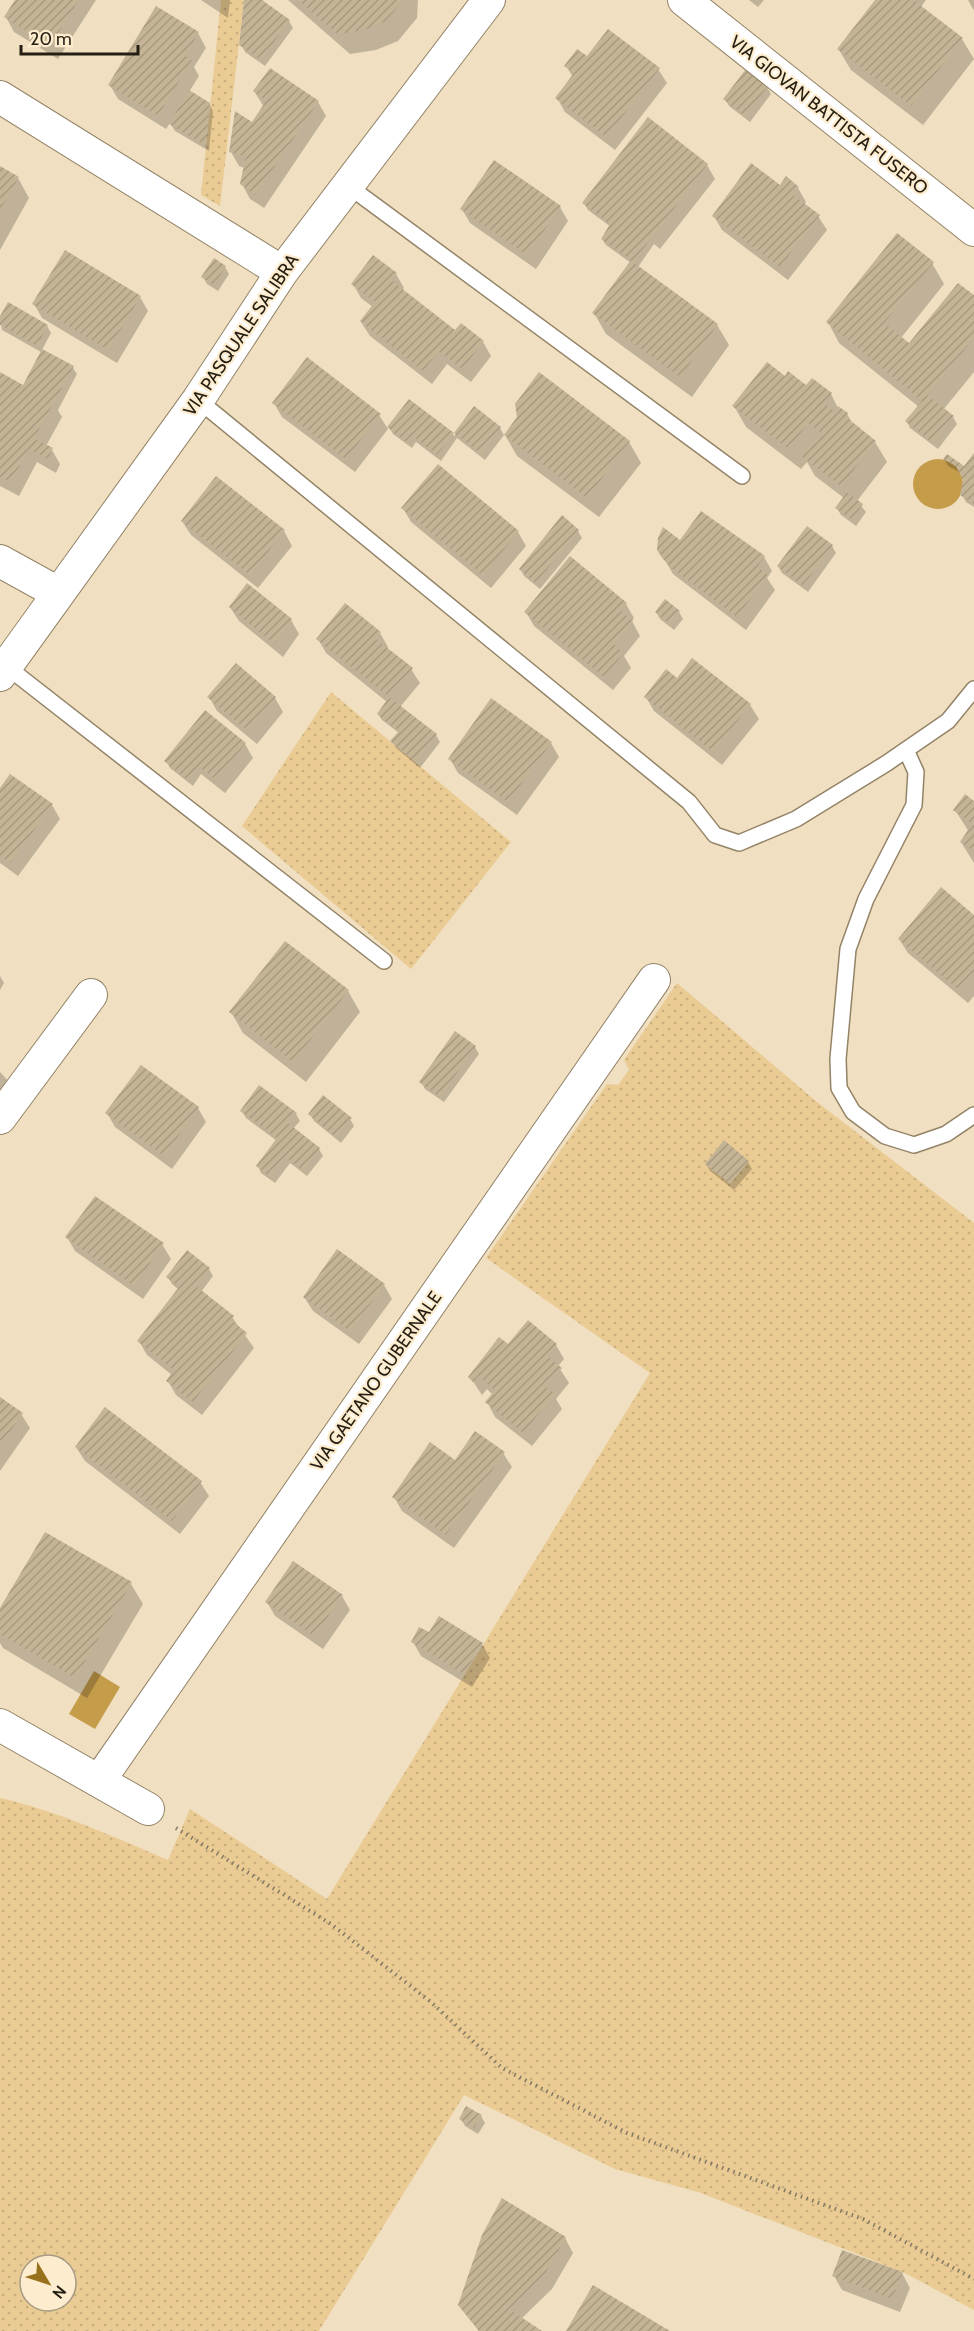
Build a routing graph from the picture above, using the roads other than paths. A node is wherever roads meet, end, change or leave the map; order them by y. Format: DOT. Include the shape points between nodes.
graph roads {
  1 [pos="489,0"];
  2 [pos="684,0"];
  3 [pos="0,97"];
  4 [pos="347,185"];
  5 [pos="974,230"];
  6 [pos="282,272"];
  7 [pos="198,400"];
  8 [pos="742,476"];
  9 [pos="0,561"];
  10 [pos="58,593"];
  11 [pos="3,671"];
  12 [pos="974,689"];
  13 [pos="906,750"];
  14 [pos="384,962"];
  15 [pos="654,980"];
  16 [pos="91,995"];
  17 [pos="974,1114"];
  18 [pos="0,1118"];
  19 [pos="0,1725"];
  20 [pos="99,1781"];
  21 [pos="148,1809"];
  1 -- 4 [label="street, VIA PASQUALE SALIBRA"];
  2 -- 5 [label="street, VIA GIOVAN BATTISTA FUSERO"];
  3 -- 6 [label="street"];
  4 -- 6 [label="street, VIA PASQUALE SALIBRA"];
  4 -- 8 [label="lane"];
  6 -- 7 [label="street, VIA PASQUALE SALIBRA"];
  7 -- 10 [label="street, VIA PASQUALE SALIBRA"];
  7 -- 13 [label="lane" via="689,802 715,835 739,843 796,819"];
  9 -- 10 [label="street"];
  10 -- 11 [label="street, VIA PASQUALE SALIBRA"];
  11 -- 14 [label="lane"];
  12 -- 13 [label="lane" via="948,722"];
  13 -- 17 [label="lane" via="916,772 914,805 866,900 848,949 839,1088 853,1112 885,1136 914,1145 946,1134"];
  15 -- 20 [label="street, VIA GAETANO GUBERNALE"];
  16 -- 18 [label="street"];
  19 -- 20 [label="street"];
  20 -- 21 [label="street"];
}
